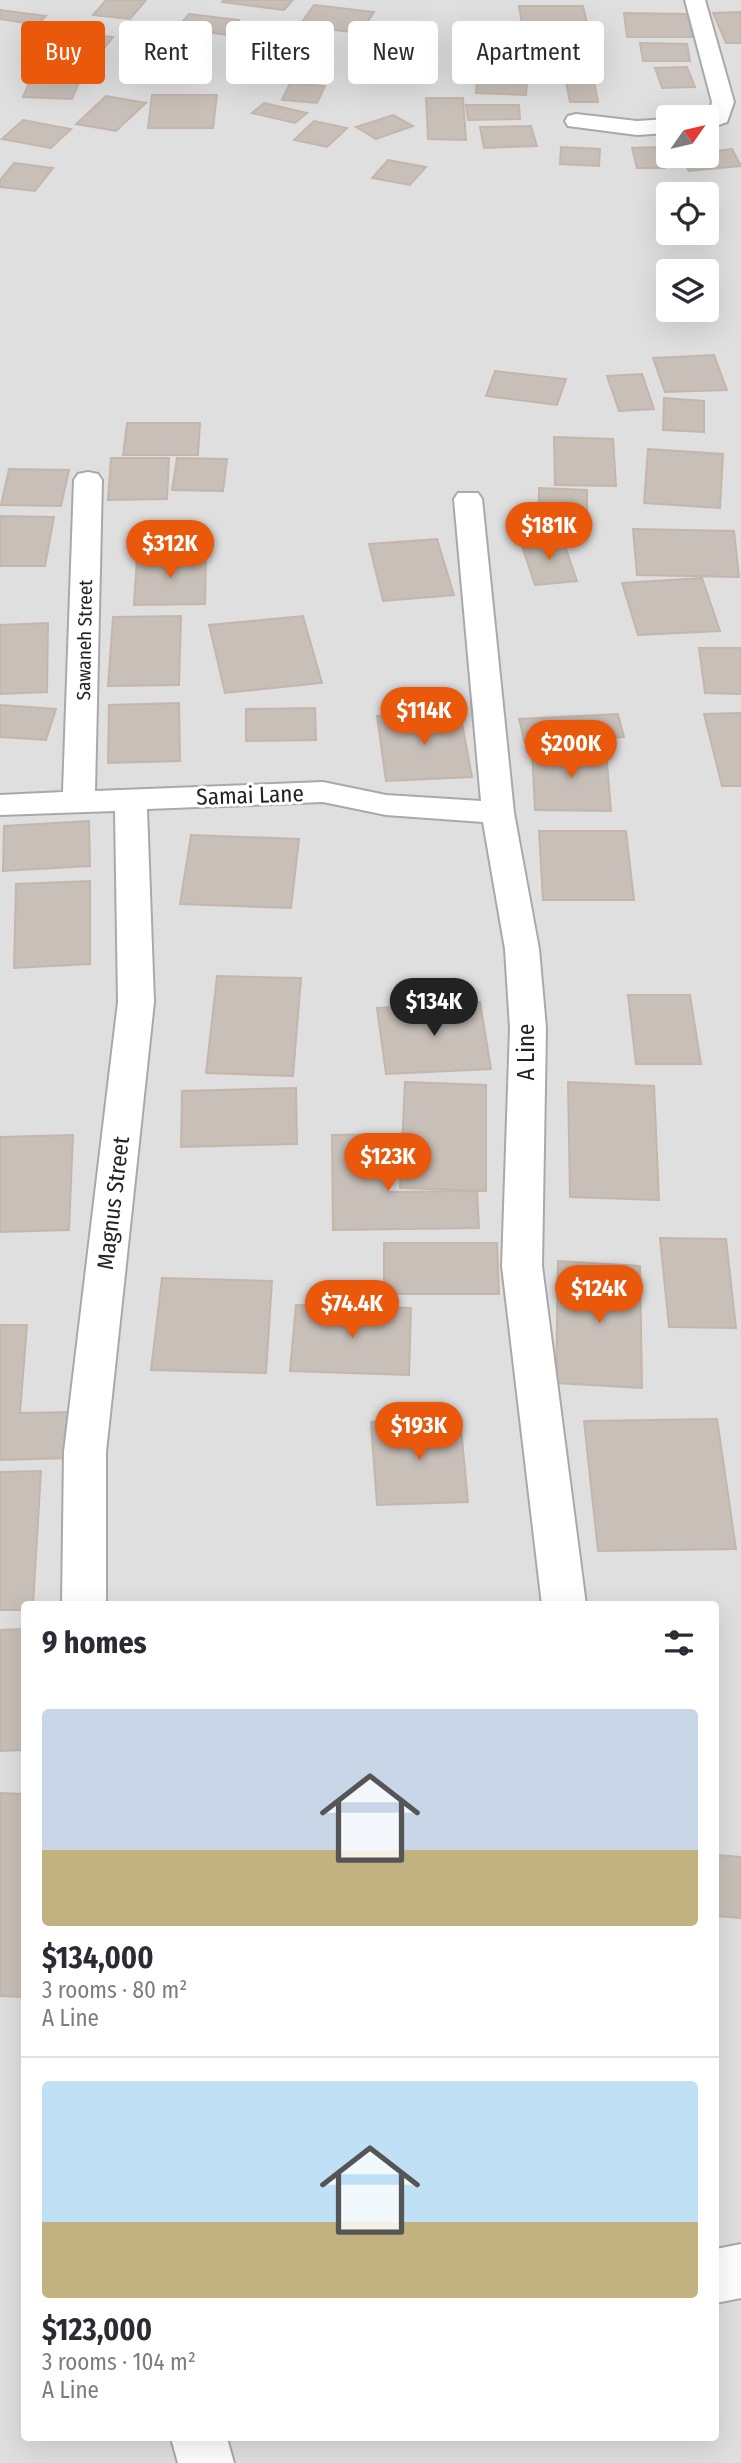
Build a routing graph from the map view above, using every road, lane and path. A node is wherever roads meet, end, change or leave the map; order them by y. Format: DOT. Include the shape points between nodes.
graph roads {
  1 [pos="695,0"];
  2 [pos="719,117"];
  3 [pos="576,121"];
  4 [pos="656,127"];
  5 [pos="88,480"];
  6 [pos="468,499"];
  7 [pos="79,800"];
  8 [pos="131,800"];
  9 [pos="0,805"];
  10 [pos="498,813"];
  11 [pos="84,1601"];
  12 [pos="564,1601"];
  13 [pos="741,2271"];
  14 [pos="719,2275"];
  15 [pos="200,2441"];
  16 [pos="206,2463"];
  1 -- 2 [label="street" via="723,102"];
  3 -- 4 [label="street"];
  5 -- 7 [label="street, Sawaneh Street"];
  6 -- 10 [label="street, A Line"];
  7 -- 8 [label="street, Samai Lane"];
  7 -- 9 [label="street, Samai Lane"];
  8 -- 10 [label="street, Samai Lane" via="323,792 386,805"];
  8 -- 11 [label="street, Magnus Street" via="136,1002 85,1452"];
  10 -- 12 [label="street, A Line" via="522,949 528,1028 522,1266"];
  13 -- 14 [label="street"];
  15 -- 16 [label="street"];
}
